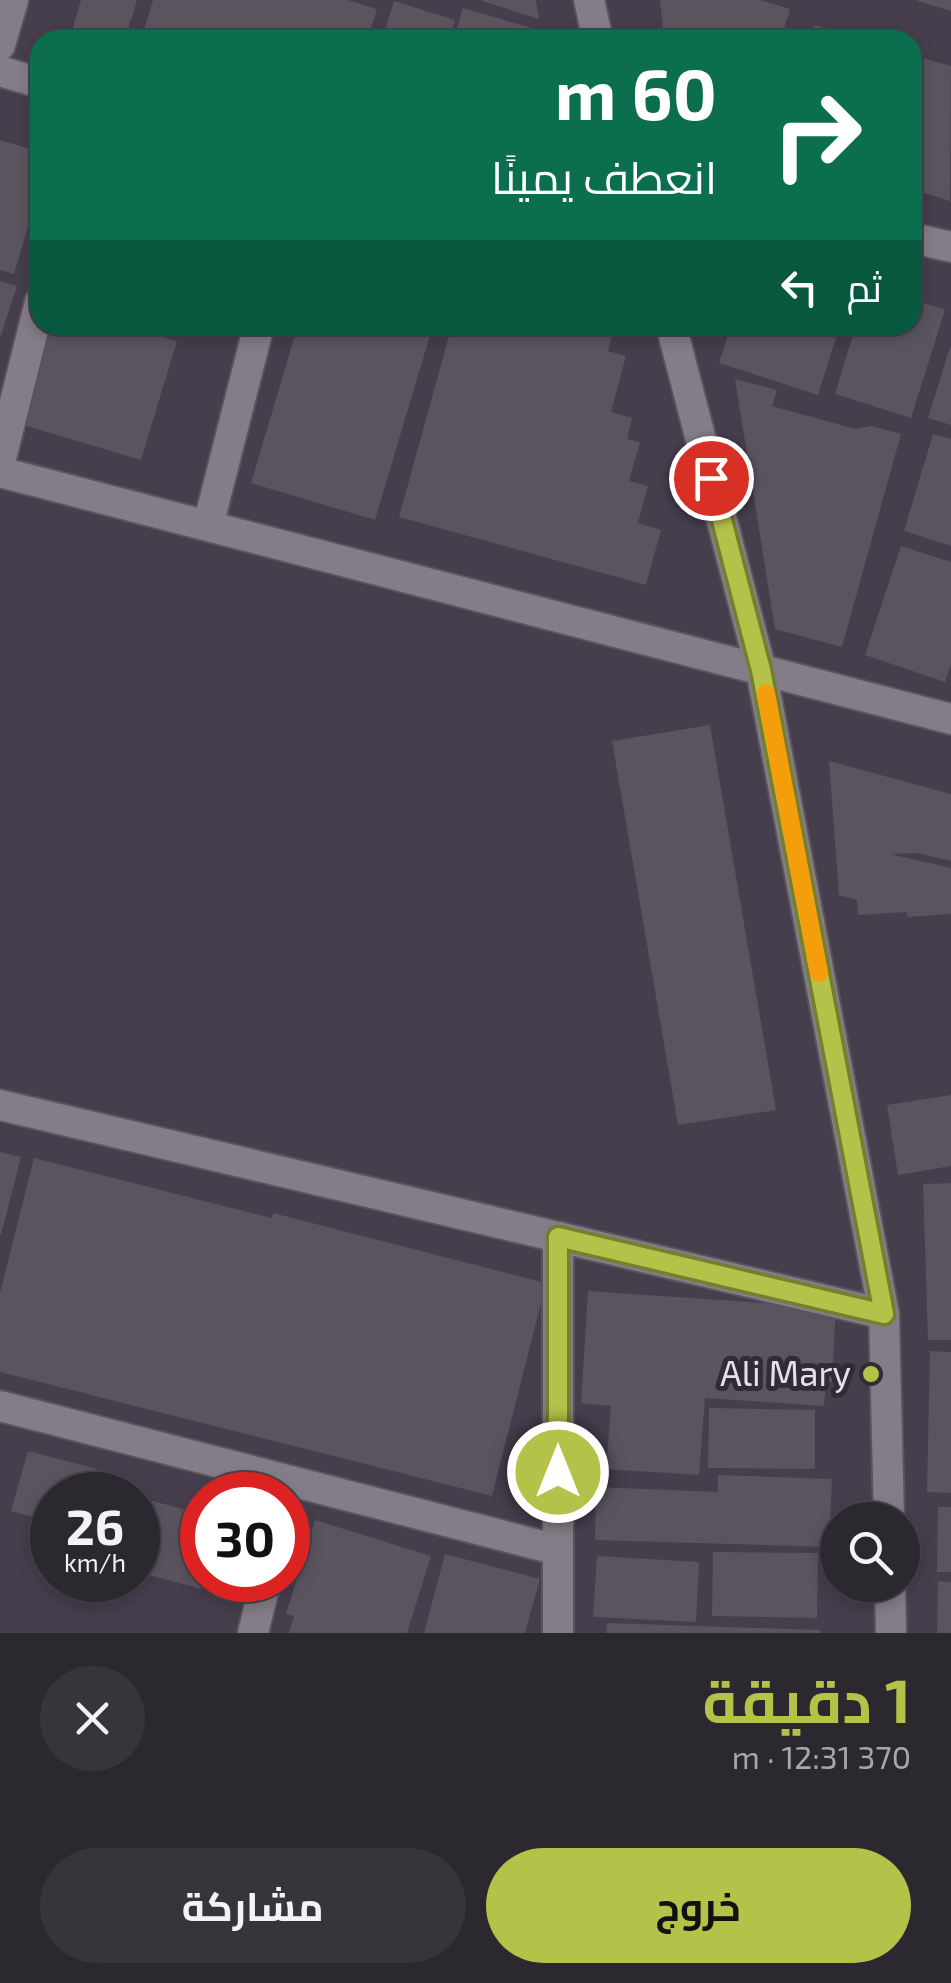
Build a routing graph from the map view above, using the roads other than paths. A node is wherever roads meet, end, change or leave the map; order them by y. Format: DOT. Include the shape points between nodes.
graph roads {
  1 [pos="13,0"];
  2 [pos="590,0"];
  3 [pos="596,30"];
  4 [pos="0,46"];
  5 [pos="0,72"];
  6 [pos="30,80"];
  7 [pos="922,240"];
  8 [pos="951,247"];
  9 [pos="32,335"];
  10 [pos="256,335"];
  11 [pos="673,335"];
  12 [pos="0,462"];
  13 [pos="0,472"];
  14 [pos="208,526"];
  15 [pos="761,670"];
  16 [pos="951,719"];
  17 [pos="0,1105"];
  18 [pos="558,1237"];
  19 [pos="884,1314"];
  20 [pos="1,1413"];
  21 [pos="228,1472"];
  22 [pos="310,1493"];
  23 [pos="888,1502"];
  24 [pos="558,1550"];
  25 [pos="261,1602"];
  26 [pos="890,1602"];
  27 [pos="253,1633"];
  28 [pos="558,1633"];
  29 [pos="891,1633"];
  1 -- 4 [label="street"];
  2 -- 3 [label="street"];
  5 -- 6 [label="street"];
  7 -- 8 [label="street"];
  9 -- 12 [label="street"];
  10 -- 14 [label="street"];
  11 -- 15 [label="street"];
  13 -- 14 [label="street"];
  14 -- 15 [label="street"];
  15 -- 16 [label="street"];
  15 -- 19 [label="street"];
  17 -- 18 [label="street"];
  18 -- 19 [label="street"];
  18 -- 24 [label="street"];
  19 -- 23 [label="street"];
  20 -- 21 [label="street"];
  22 -- 24 [label="street"];
  24 -- 28 [label="street"];
  25 -- 27 [label="street"];
  26 -- 29 [label="street"];
}
